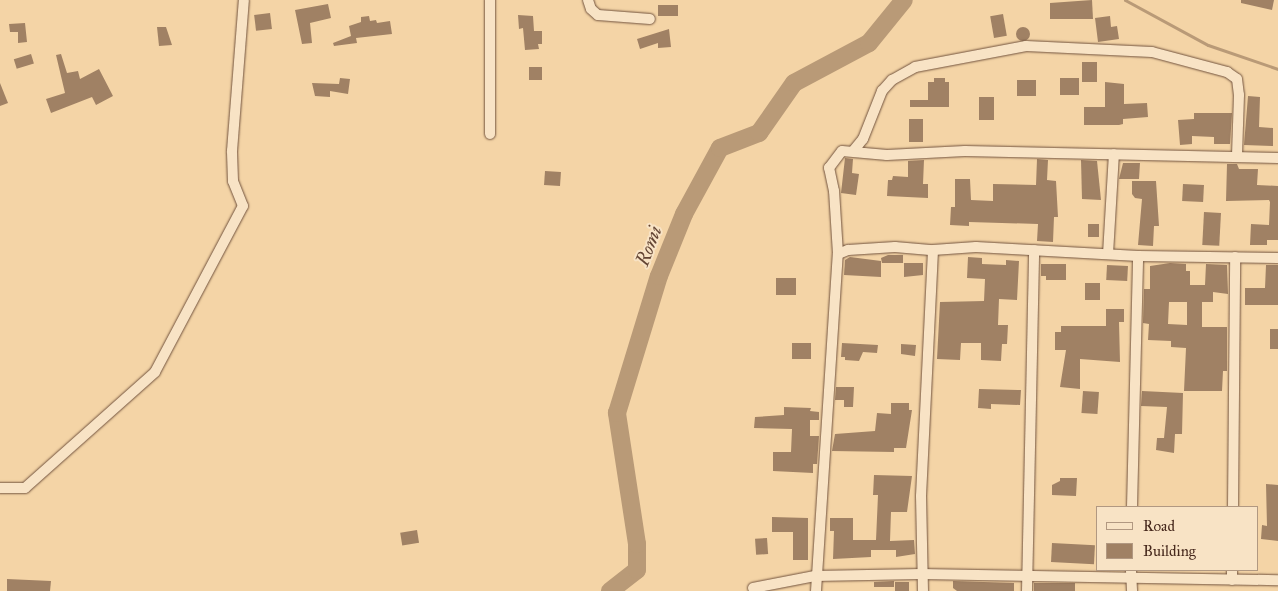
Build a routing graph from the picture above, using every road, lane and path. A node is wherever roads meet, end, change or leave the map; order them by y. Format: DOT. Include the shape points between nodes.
graph roads {
  1 [pos="244,0"];
  2 [pos="490,0"];
  3 [pos="588,0"];
  4 [pos="650,19"];
  5 [pos="490,134"];
  6 [pos="854,150"];
  7 [pos="1114,154"];
  8 [pos="1237,155"];
  9 [pos="1278,158"];
  10 [pos="933,250"];
  11 [pos="1034,250"];
  12 [pos="838,254"];
  13 [pos="1108,254"];
  14 [pos="1138,256"];
  15 [pos="1235,257"];
  16 [pos="1278,258"];
  17 [pos="0,488"];
  18 [pos="1132,506"];
  19 [pos="1233,506"];
  20 [pos="1131,573"];
  21 [pos="921,574"];
  22 [pos="1026,575"];
  23 [pos="815,576"];
  24 [pos="1230,577"];
  25 [pos="1278,580"];
  26 [pos="753,588"];
  27 [pos="816,591"];
  28 [pos="923,591"];
  29 [pos="1027,591"];
  30 [pos="1132,591"];
  31 [pos="1226,591"];
  1 -- 17 [label="street" via="233,181 243,206 155,372 25,488"];
  2 -- 5 [label="street"];
  3 -- 4 [label="street" via="598,15"];
  6 -- 7 [label="street" via="887,156 965,151"];
  6 -- 8 [label="street" via="863,139 882,91 892,80 915,67 1026,46 1152,52 1227,72 1237,80 1239,95"];
  6 -- 12 [label="street" via="842,151 829,168 834,191"];
  7 -- 8 [label="street"];
  7 -- 13 [label="street"];
  8 -- 9 [label="street"];
  10 -- 11 [label="street" via="976,247"];
  10 -- 12 [label="street" via="895,247 848,250"];
  10 -- 21 [label="street" via="921,496"];
  11 -- 13 [label="street"];
  11 -- 22 [label="street"];
  12 -- 23 [label="street"];
  13 -- 14 [label="street"];
  14 -- 15 [label="street"];
  14 -- 18 [label="street"];
  15 -- 16 [label="street"];
  15 -- 19 [label="street"];
  20 -- 22 [label="street"];
  20 -- 24 [label="street"];
  20 -- 30 [label="street"];
  21 -- 22 [label="street"];
  21 -- 23 [label="street"];
  21 -- 28 [label="street"];
  22 -- 29 [label="street"];
  23 -- 26 [label="street"];
  23 -- 27 [label="street"];
  24 -- 25 [label="street"];
  24 -- 31 [label="street"];
}
